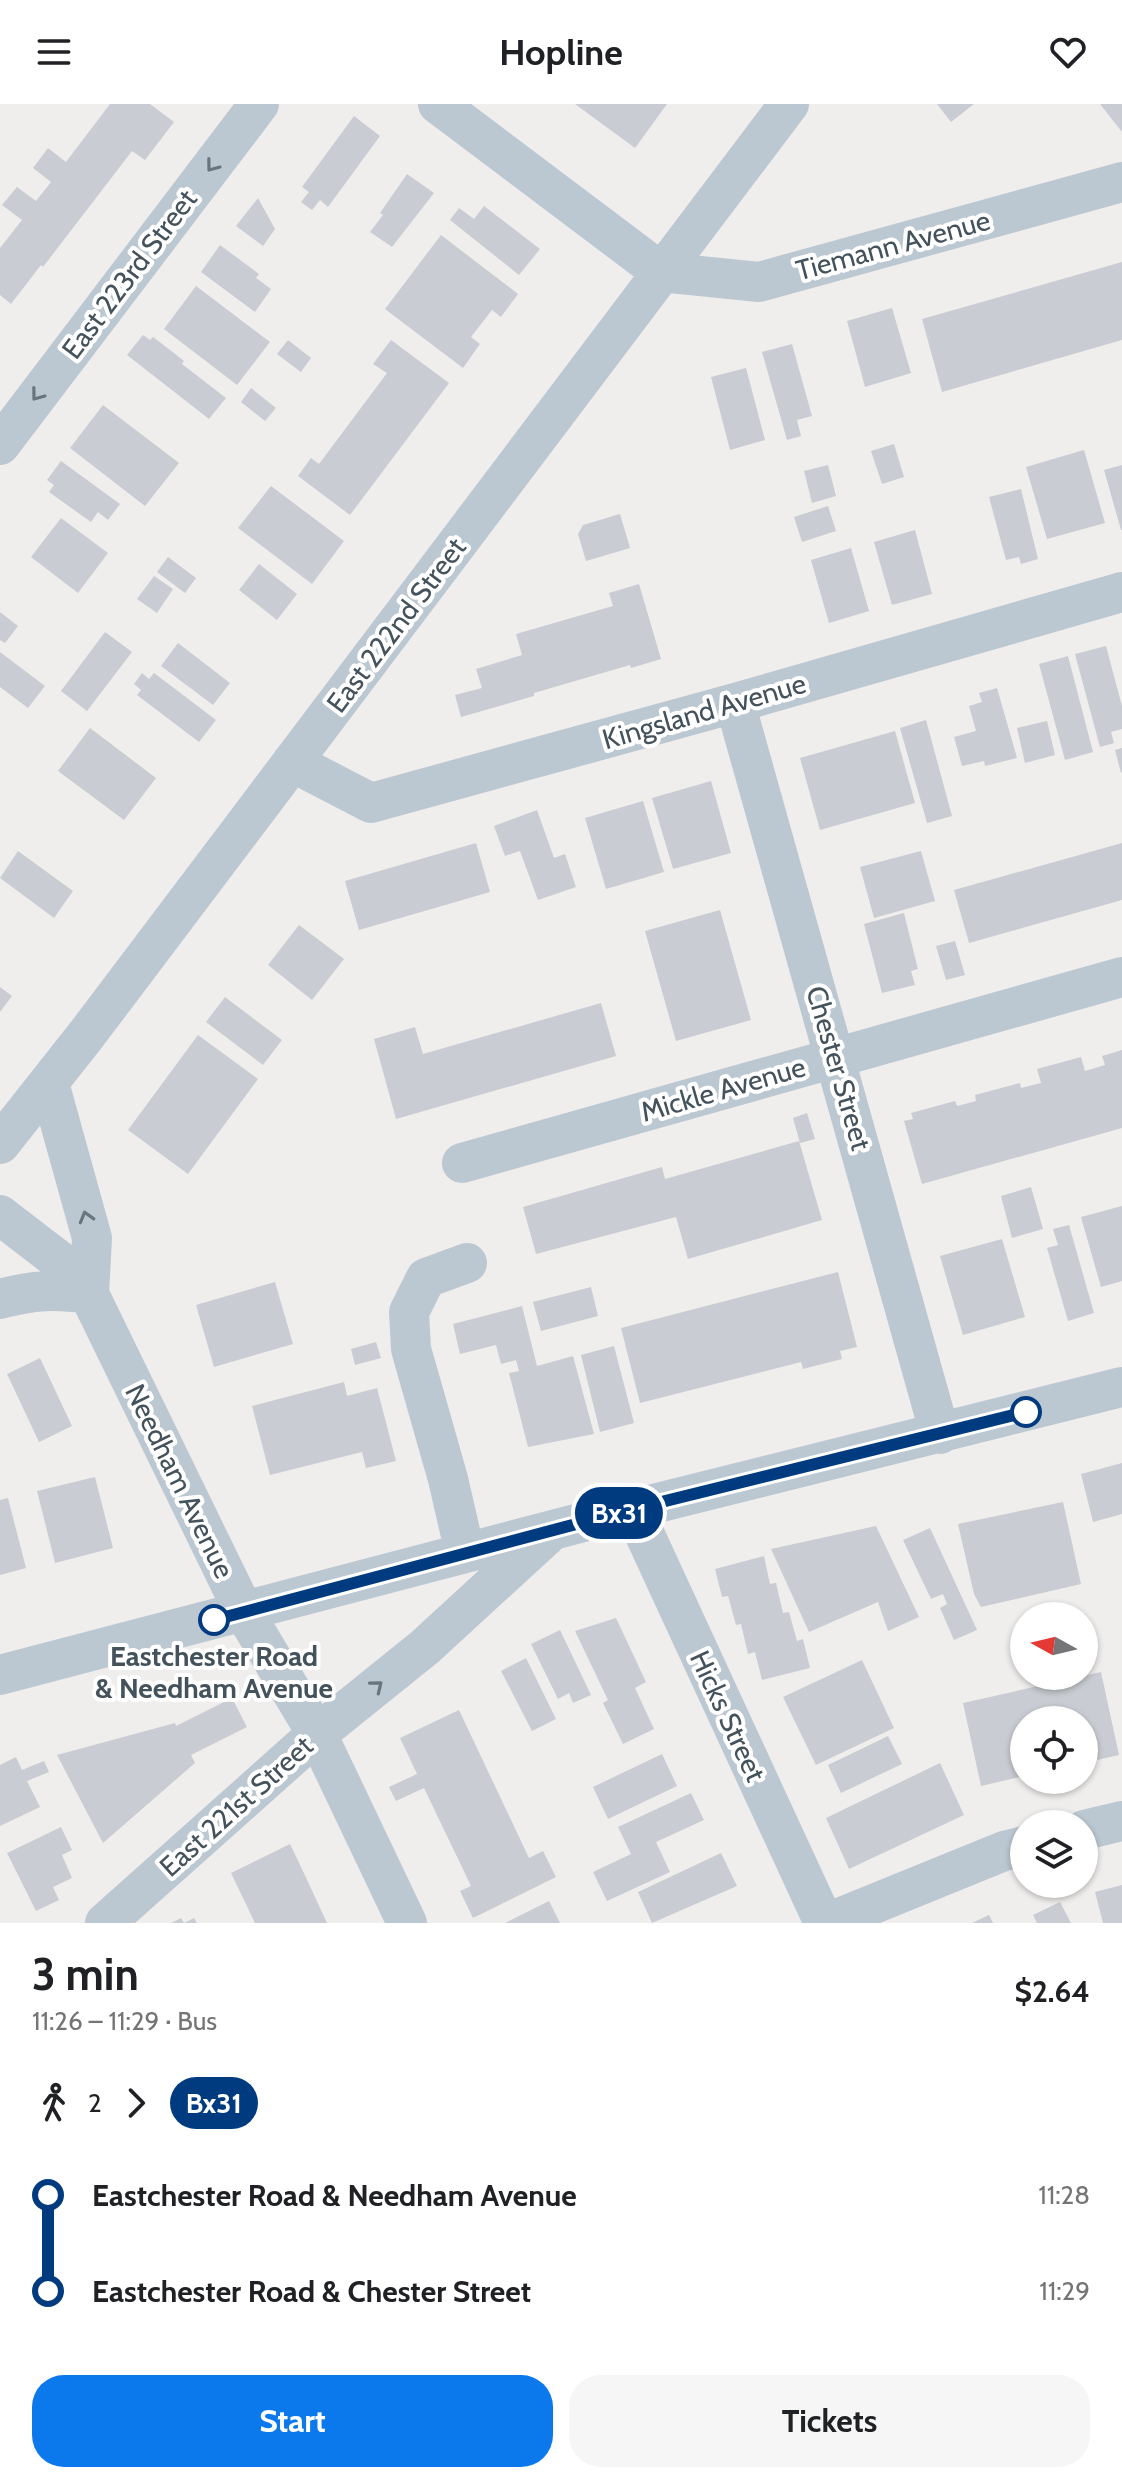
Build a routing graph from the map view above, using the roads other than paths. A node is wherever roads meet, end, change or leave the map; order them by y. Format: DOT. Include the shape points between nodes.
graph roads {
  1 [pos="259,104"];
  2 [pos="438,104"];
  3 [pos="789,104"];
  4 [pos="1122,182"];
  5 [pos="661,272"];
  6 [pos="0,445"];
  7 [pos="1122,592"];
  8 [pos="735,703"];
  9 [pos="292,762"];
  10 [pos="1122,977"];
  11 [pos="836,1057"];
  12 [pos="49,1083"];
  13 [pos="0,1144"];
  14 [pos="462,1163"];
  15 [pos="0,1215"];
  16 [pos="467,1263"];
  17 [pos="89,1294"];
  18 [pos="0,1299"];
  19 [pos="1122,1387"];
  20 [pos="940,1434"];
  21 [pos="633,1509"];
  22 [pos="549,1533"];
  23 [pos="465,1553"];
  24 [pos="244,1612"];
  25 [pos="0,1675"];
  26 [pos="317,1734"];
  27 [pos="1122,1821"];
  28 [pos="1098,1827"];
  29 [pos="1010,1850"];
  30 [pos="105,1923"];
  31 [pos="407,1923"];
  32 [pos="825,1923"];
  1 -- 6 [label="street, East 223rd Street, one-way"];
  2 -- 5 [label="street"];
  3 -- 5 [label="street, East 222nd Street"];
  4 -- 5 [label="street, Tiemann Avenue" via="759,282"];
  5 -- 9 [label="street, East 222nd Street"];
  7 -- 8 [label="street, Kingsland Avenue"];
  8 -- 9 [label="street, Kingsland Avenue" via="371,803"];
  8 -- 11 [label="street, Chester Street"];
  9 -- 12 [label="street, East 222nd Street"];
  10 -- 11 [label="street, Mickle Avenue"];
  11 -- 14 [label="street, Mickle Avenue"];
  11 -- 20 [label="street, Chester Street"];
  12 -- 13 [label="street, East 222nd Street"];
  17 -- 12 [label="street, Needham Avenue, one-way" via="92,1238"];
  15 -- 17 [label="street, Needham Avenue" via="65,1265"];
  16 -- 23 [label="street" via="426,1278 409,1312 411,1349"];
  17 -- 18 [label="street" via="53,1289"];
  17 -- 24 [label="street, Needham Avenue"];
  19 -- 20 [label="street"];
  20 -- 21 [label="street"];
  21 -- 22 [label="street"];
  21 -- 32 [label="street, Hicks Street"];
  22 -- 23 [label="street"];
  26 -- 22 [label="street, East 221st Street, one-way" via="425,1647"];
  23 -- 24 [label="street"];
  24 -- 25 [label="street"];
  24 -- 26 [label="street, Needham Avenue"];
  26 -- 30 [label="street, East 221st Street"];
  26 -- 31 [label="street, Needham Avenue"];
  27 -- 28 [label="street"];
  29 -- 32 [label="street"];
}
